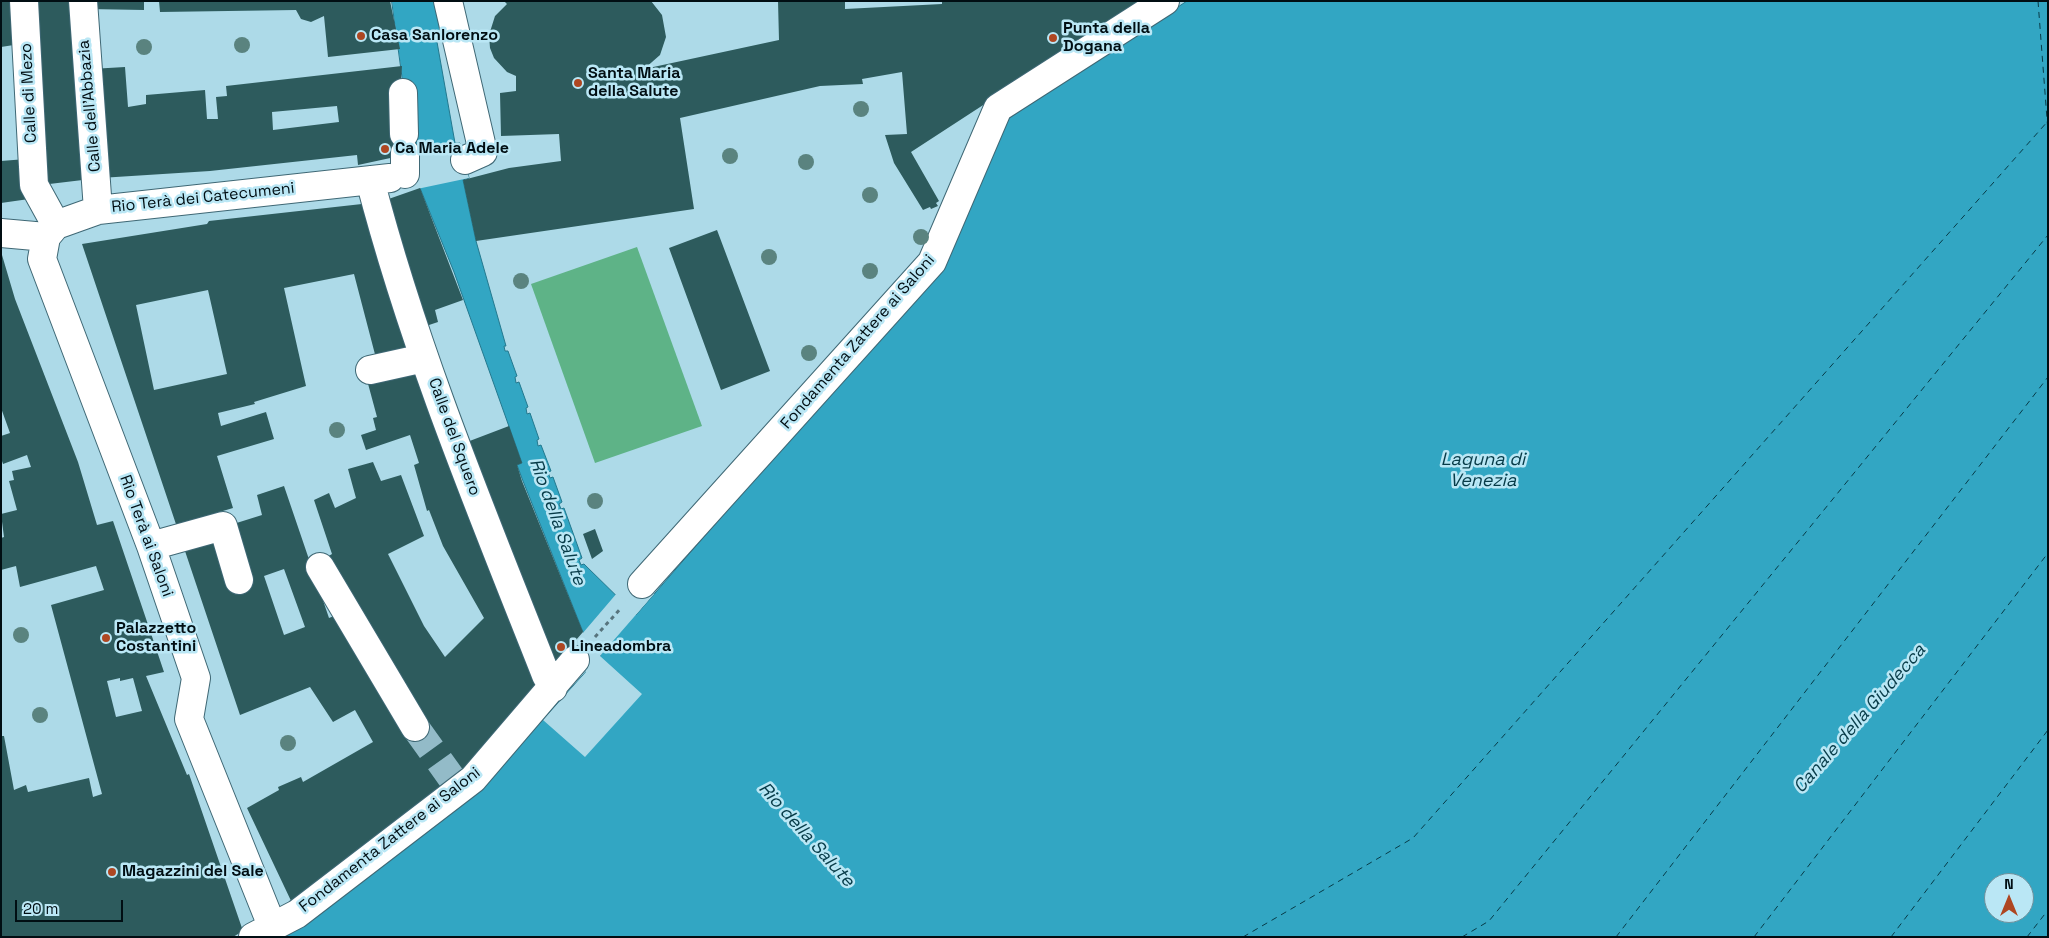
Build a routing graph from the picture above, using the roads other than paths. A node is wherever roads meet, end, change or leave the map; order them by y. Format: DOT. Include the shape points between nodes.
graph roads {
  1 [pos="24,1"];
  2 [pos="83,1"];
  3 [pos="448,1"];
  4 [pos="1166,1"];
  5 [pos="403,93"];
  6 [pos="465,160"];
  7 [pos="395,164"];
  8 [pos="34,185"];
  9 [pos="98,210"];
  10 [pos="1,233"];
  11 [pos="48,240"];
  12 [pos="424,358"];
  13 [pos="370,370"];
  14 [pos="151,546"];
  15 [pos="320,567"];
  16 [pos="239,580"];
  17 [pos="642,584"];
  18 [pos="584,651"];
  19 [pos="553,688"];
  20 [pos="415,727"];
  21 [pos="262,931"];
  1 -- 8 [label="street, Calle di Mezo"];
  2 -- 9 [label="street, Calle dell'Abbazia"];
  3 -- 6 [label="street" via="483,152"];
  4 -- 17 [label="street, Fondamenta Zattere ai Saloni" via="998,108 932,262"];
  5 -- 7 [label="street, Calle del Squero"];
  7 -- 9 [label="street, Rio Terà dei Catecumeni"];
  7 -- 12 [label="street, Calle del Squero" via="382,224"];
  8 -- 11 [label="street, Rio Terà ai Saloni"];
  9 -- 11 [label="street, Rio Terà dei Catecumeni"];
  10 -- 11 [label="street"];
  11 -- 14 [label="street, Rio Terà ai Saloni"];
  12 -- 13 [label="street"];
  12 -- 19 [label="street, Calle del Squero"];
  14 -- 16 [label="street" via="223,526"];
  14 -- 21 [label="street, Rio Terà ai Saloni" via="196,678 189,719"];
  15 -- 20 [label="street"];
  18 -- 19 [label="street, Fondamenta Zattere ai Saloni"];
  19 -- 21 [label="street, Fondamenta Zattere ai Saloni" via="473,779 456,785 297,914"];
}
